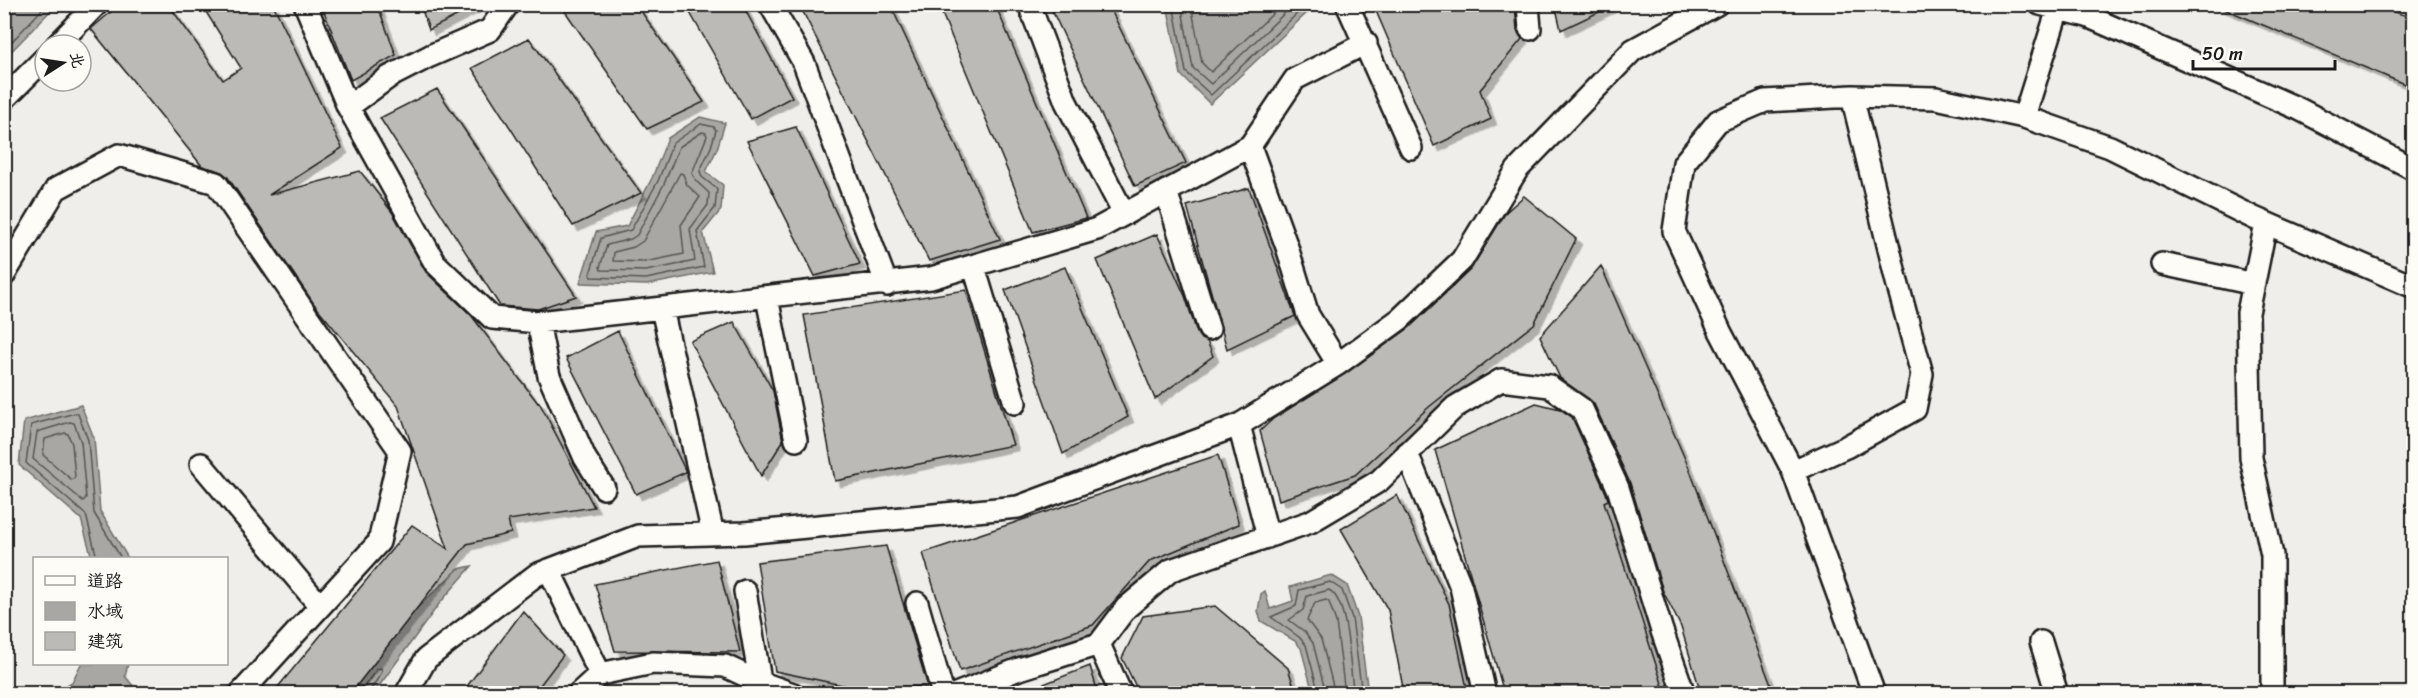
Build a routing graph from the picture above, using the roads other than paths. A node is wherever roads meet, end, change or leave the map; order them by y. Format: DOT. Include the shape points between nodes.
graph roads {
  1 [pos="97,4"];
  2 [pos="305,4"];
  3 [pos="508,4"];
  4 [pos="770,4"];
  5 [pos="1029,4"];
  6 [pos="1347,4"];
  7 [pos="1528,4"];
  8 [pos="1717,4"];
  9 [pos="2049,7"];
  10 [pos="1530,29"];
  11 [pos="69,33"];
  12 [pos="1366,43"];
  13 [pos="33,70"];
  14 [pos="1852,96"];
  15 [pos="4,99"];
  16 [pos="348,106"];
  17 [pos="2024,117"];
  18 [pos="1250,146"];
  19 [pos="1411,148"];
  20 [pos="2414,169"];
  21 [pos="1166,191"];
  22 [pos="1124,214"];
  23 [pos="2266,224"];
  24 [pos="2162,264"];
  25 [pos="974,267"];
  26 [pos="4,275"];
  27 [pos="2254,284"];
  28 [pos="887,285"];
  29 [pos="2414,287"];
  30 [pos="767,298"];
  31 [pos="662,309"];
  32 [pos="538,322"];
  33 [pos="1209,329"];
  34 [pos="1338,364"];
  35 [pos="1015,403"];
  36 [pos="1239,425"];
  37 [pos="796,440"];
  38 [pos="1407,453"];
  39 [pos="201,464"];
  40 [pos="1792,471"];
  41 [pos="603,488"];
  42 [pos="713,534"];
  43 [pos="1268,537"];
  44 [pos="549,570"];
  45 [pos="745,591"];
  46 [pos="917,603"];
  47 [pos="320,606"];
  48 [pos="2041,642"];
  49 [pos="1099,644"];
  50 [pos="600,674"];
  51 [pos="760,688"];
  52 [pos="240,693"];
  53 [pos="406,693"];
  54 [pos="578,693"];
  55 [pos="793,693"];
  56 [pos="943,693"];
  57 [pos="956,693"];
  58 [pos="1121,693"];
  59 [pos="1485,693"];
  60 [pos="1684,693"];
  61 [pos="1874,693"];
  62 [pos="2057,693"];
  63 [pos="2272,693"];
  1 -- 11 [label="street"];
  2 -- 16 [label="street"];
  3 -- 16 [label="street" via="490,30 389,76"];
  4 -- 28 [label="street" via="804,63"];
  5 -- 22 [label="street" via="1066,102"];
  6 -- 12 [label="street"];
  7 -- 10 [label="street"];
  8 -- 34 [label="street" via="1633,50 1517,170 1462,260 1400,319"];
  9 -- 17 [label="street"];
  9 -- 20 [label="street" via="2087,16 2299,109"];
  12 -- 18 [label="street" via="1295,79"];
  12 -- 19 [label="street"];
  13 -- 15 [label="street"];
  14 -- 17 [label="street" via="1936,98"];
  14 -- 40 [label="street" via="1922,374 1915,410"];
  14 -- 40 [label="street" via="1765,100 1718,121 1684,163 1674,231"];
  16 -- 32 [label="street" via="435,262 492,318"];
  17 -- 23 [label="street" via="2110,147"];
  18 -- 21 [label="street"];
  18 -- 34 [label="street" via="1308,315"];
  21 -- 22 [label="street"];
  21 -- 33 [label="street"];
  22 -- 25 [label="street" via="1097,229"];
  23 -- 27 [label="street"];
  23 -- 29 [label="street"];
  24 -- 27 [label="street"];
  25 -- 28 [label="street"];
  25 -- 35 [label="street"];
  26 -- 47 [label="street" via="56,189 119,155 216,183 400,451 379,542"];
  27 -- 63 [label="street" via="2248,313 2251,458 2272,555"];
  28 -- 30 [label="street"];
  30 -- 31 [label="street"];
  30 -- 37 [label="street"];
  31 -- 32 [label="street"];
  31 -- 42 [label="street"];
  32 -- 41 [label="street" via="549,376 585,458"];
  34 -- 36 [label="street"];
  36 -- 42 [label="street" via="1018,507"];
  36 -- 43 [label="street"];
  38 -- 43 [label="street" via="1379,481 1310,522"];
  38 -- 59 [label="street" via="1461,587"];
  38 -- 60 [label="street" via="1455,406 1501,380 1549,386 1582,409 1618,488"];
  39 -- 47 [label="street"];
  40 -- 61 [label="street"];
  42 -- 44 [label="street" via="638,536"];
  43 -- 49 [label="street" via="1171,570 1126,608"];
  44 -- 50 [label="street"];
  44 -- 53 [label="street" via="536,575 426,659"];
  45 -- 51 [label="street"];
  46 -- 56 [label="street"];
  47 -- 52 [label="street"];
  48 -- 62 [label="street"];
  49 -- 57 [label="street"];
  49 -- 58 [label="street"];
  50 -- 51 [label="street" via="653,663 725,666"];
  50 -- 54 [label="street"];
  51 -- 55 [label="street"];
}
